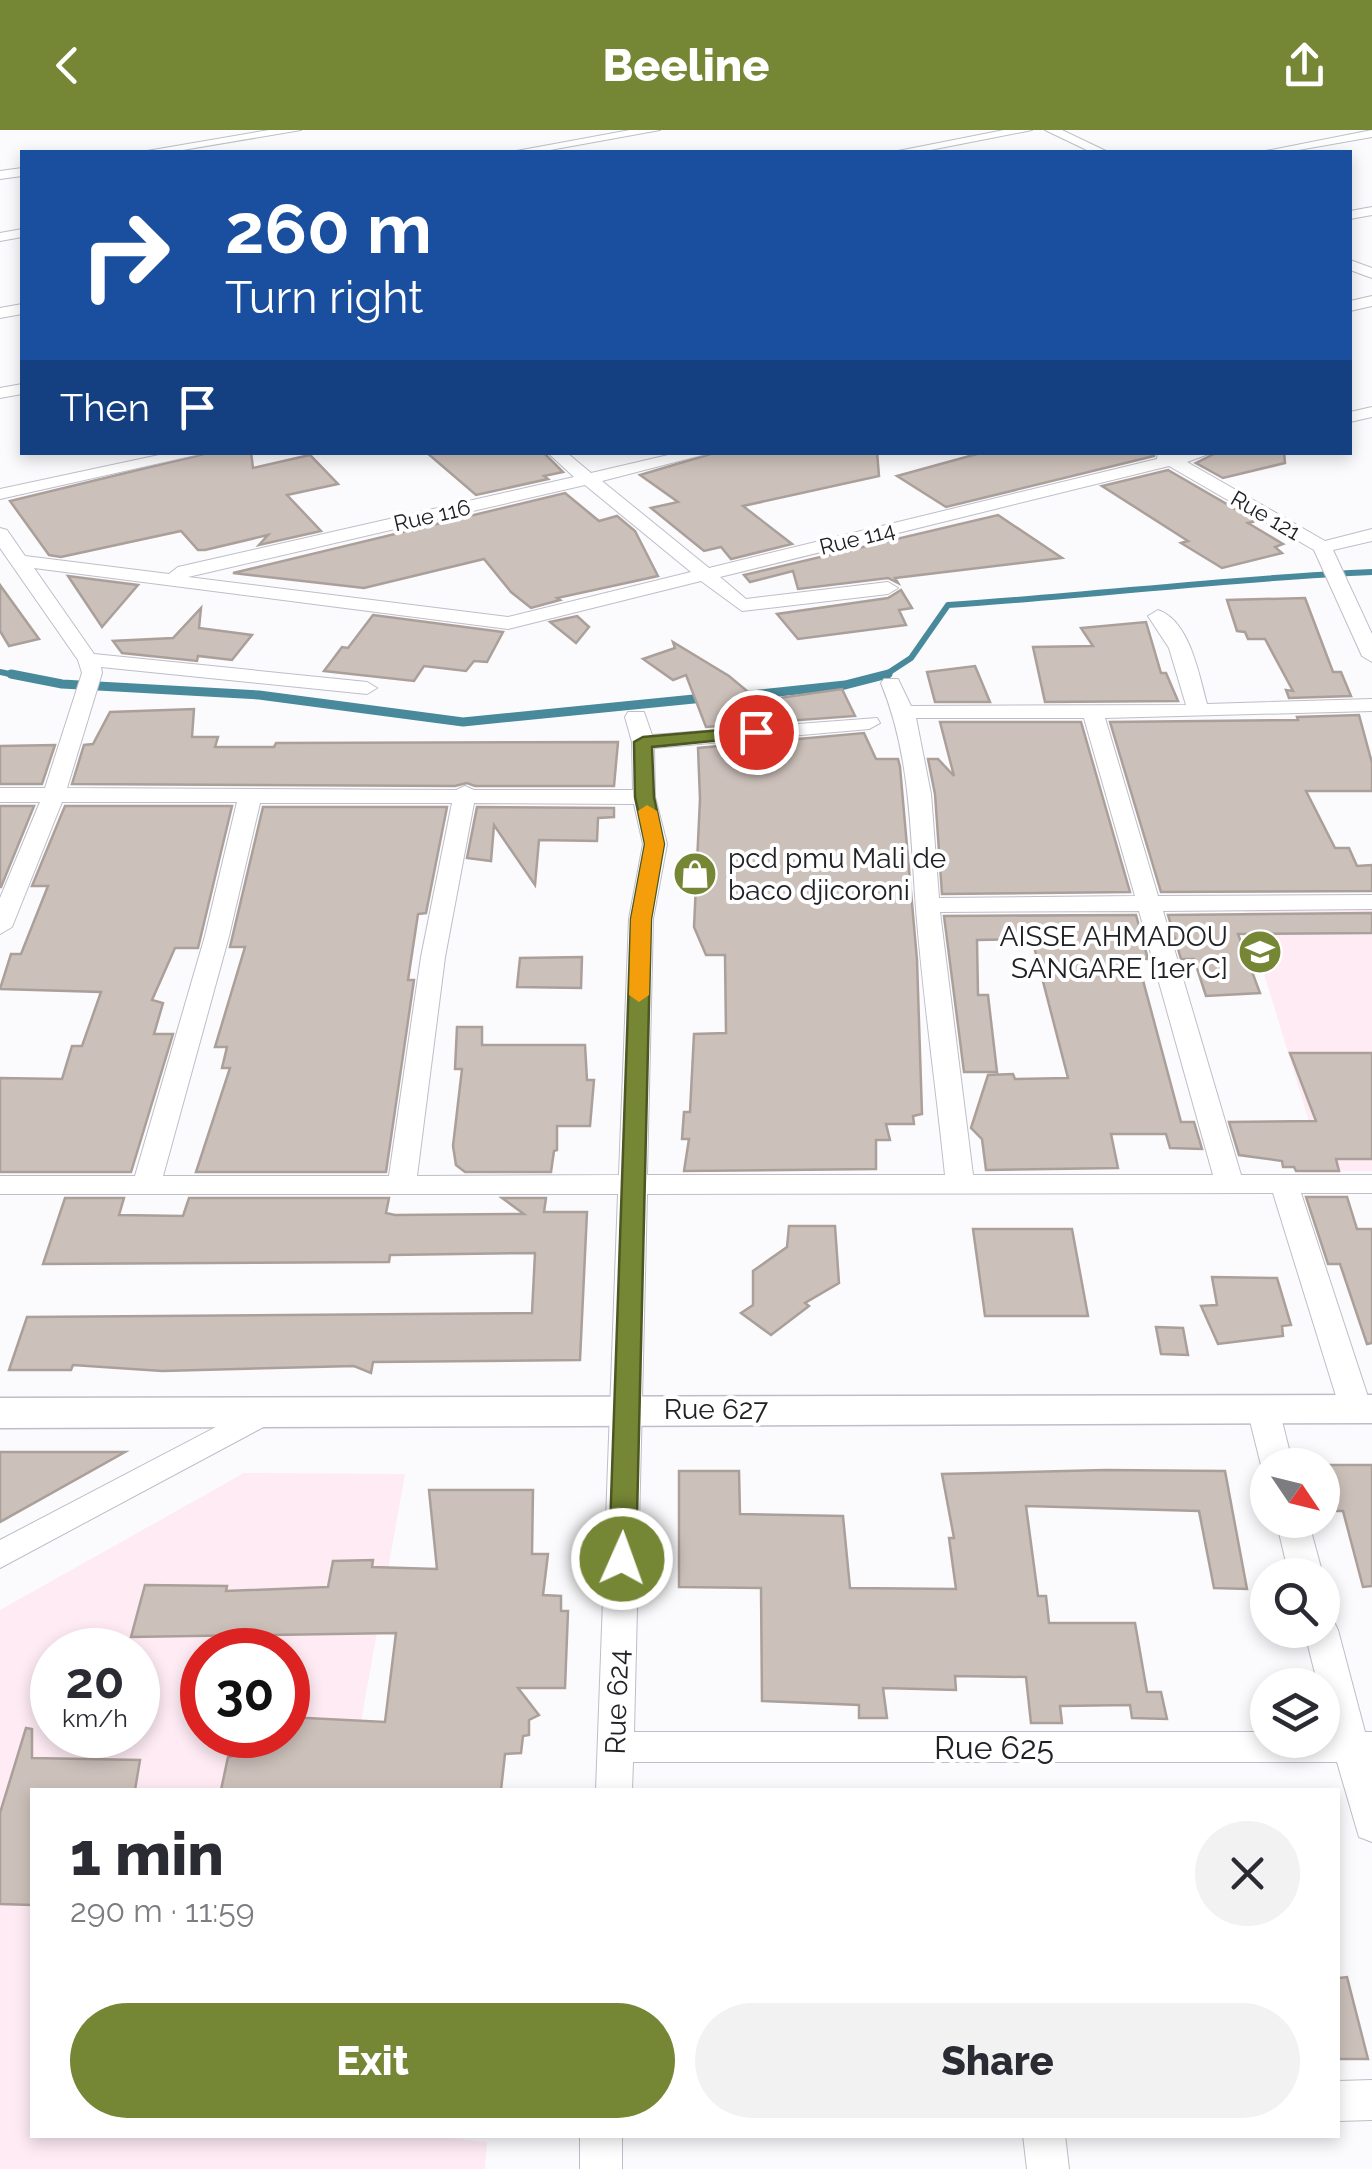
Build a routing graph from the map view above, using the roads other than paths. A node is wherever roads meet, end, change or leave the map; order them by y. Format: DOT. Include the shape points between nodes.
graph roads {
  1 [pos="158,130"];
  2 [pos="295,130"];
  3 [pos="654,130"];
  4 [pos="1026,130"];
  5 [pos="1051,130"];
  6 [pos="610,133"];
  7 [pos="1372,133"];
  8 [pos="183,150"];
  9 [pos="528,150"];
  10 [pos="640,150"];
  11 [pos="911,150"];
  12 [pos="1096,150"];
  13 [pos="1279,150"];
  14 [pos="187,455"];
  15 [pos="559,455"];
  16 [pos="693,455"];
  17 [pos="1166,457"];
  18 [pos="588,480"];
  19 [pos="0,494"];
  20 [pos="0,534"];
  21 [pos="1372,534"];
  22 [pos="1322,548"];
  23 [pos="20,561"];
  24 [pos="705,574"];
  25 [pos="157,578"];
  26 [pos="888,588"];
  27 [pos="1158,616"];
  28 [pos="1372,656"];
  29 [pos="89,675"];
  30 [pos="891,683"];
  31 [pos="366,688"];
  32 [pos="1372,705"];
  33 [pos="1198,711"];
  34 [pos="906,712"];
  35 [pos="1092,712"];
  36 [pos="869,723"];
  37 [pos="252,793"];
  38 [pos="54,794"];
  39 [pos="465,794"];
  40 [pos="0,795"];
  41 [pos="644,797"];
  42 [pos="1372,902"];
  43 [pos="1149,904"];
  44 [pos="928,905"];
  45 [pos="0,927"];
  46 [pos="960,1184"];
  47 [pos="1230,1184"];
  48 [pos="1284,1184"];
  49 [pos="1372,1184"];
  50 [pos="0,1185"];
  51 [pos="146,1185"];
  52 [pos="402,1185"];
  53 [pos="634,1185"];
  54 [pos="628,1409"];
  55 [pos="1263,1409"];
  56 [pos="1364,1410"];
  57 [pos="0,1413"];
  58 [pos="260,1414"];
  59 [pos="1273,1448"];
  60 [pos="0,1554"];
  61 [pos="1327,1648"];
  62 [pos="616,1747"];
  63 [pos="1362,1747"];
  64 [pos="614,1788"];
  65 [pos="1372,1826"];
  66 [pos="1372,2100"];
  67 [pos="1340,2101"];
  68 [pos="602,2138"];
  69 [pos="1044,2138"];
  70 [pos="600,2169"];
  71 [pos="1048,2169"];
  1 -- 8 [label="street"];
  2 -- 8 [label="street"];
  3 -- 6 [label="street"];
  4 -- 11 [label="street"];
  5 -- 12 [label="street"];
  6 -- 9 [label="street"];
  6 -- 10 [label="street"];
  7 -- 13 [label="street"];
  14 -- 19 [label="street"];
  15 -- 18 [label="street"];
  16 -- 18 [label="street, Rue 116"];
  17 -- 22 [label="street, Rue 121"];
  17 -- 24 [label="street, Rue 114"];
  18 -- 24 [label="street"];
  18 -- 25 [label="street, Rue 116"];
  20 -- 23 [label="street"];
  21 -- 22 [label="street"];
  22 -- 28 [label="street, Rue 121"];
  23 -- 25 [label="street"];
  23 -- 29 [label="street"];
  24 -- 25 [label="street, Rue 114" via="508,623"];
  24 -- 26 [label="street" via="742,604"];
  27 -- 33 [label="street" via="1180,648"];
  29 -- 31 [label="street"];
  29 -- 38 [label="street"];
  30 -- 34 [label="street"];
  32 -- 33 [label="street"];
  33 -- 35 [label="street"];
  34 -- 35 [label="street"];
  34 -- 44 [label="street" via="926,836"];
  35 -- 43 [label="street"];
  36 -- 41 [label="street, Rue 624" via="640,730"];
  37 -- 38 [label="street"];
  37 -- 39 [label="street"];
  37 -- 51 [label="street"];
  38 -- 40 [label="street"];
  38 -- 45 [label="street"];
  39 -- 41 [label="street"];
  39 -- 52 [label="street" via="433,957"];
  41 -- 53 [label="street, Rue 624" via="654,844 641,919"];
  42 -- 43 [label="street"];
  43 -- 44 [label="street"];
  43 -- 47 [label="street"];
  44 -- 46 [label="street"];
  46 -- 47 [label="street"];
  46 -- 53 [label="street"];
  47 -- 48 [label="street"];
  48 -- 49 [label="street"];
  48 -- 56 [label="street"];
  50 -- 51 [label="street"];
  51 -- 52 [label="street"];
  52 -- 53 [label="street"];
  53 -- 54 [label="street, Rue 624"];
  54 -- 55 [label="street, Rue 627"];
  54 -- 58 [label="street, Rue 627"];
  54 -- 62 [label="street, Rue 624"];
  55 -- 56 [label="street, Rue 627"];
  55 -- 59 [label="street"];
  57 -- 58 [label="street, Rue 627"];
  58 -- 60 [label="street"];
  61 -- 63 [label="street"];
  62 -- 63 [label="street, Rue 625"];
  62 -- 64 [label="street, Rue 624"];
  63 -- 65 [label="street"];
  66 -- 67 [label="street"];
  68 -- 70 [label="street"];
  69 -- 71 [label="street"];
}
